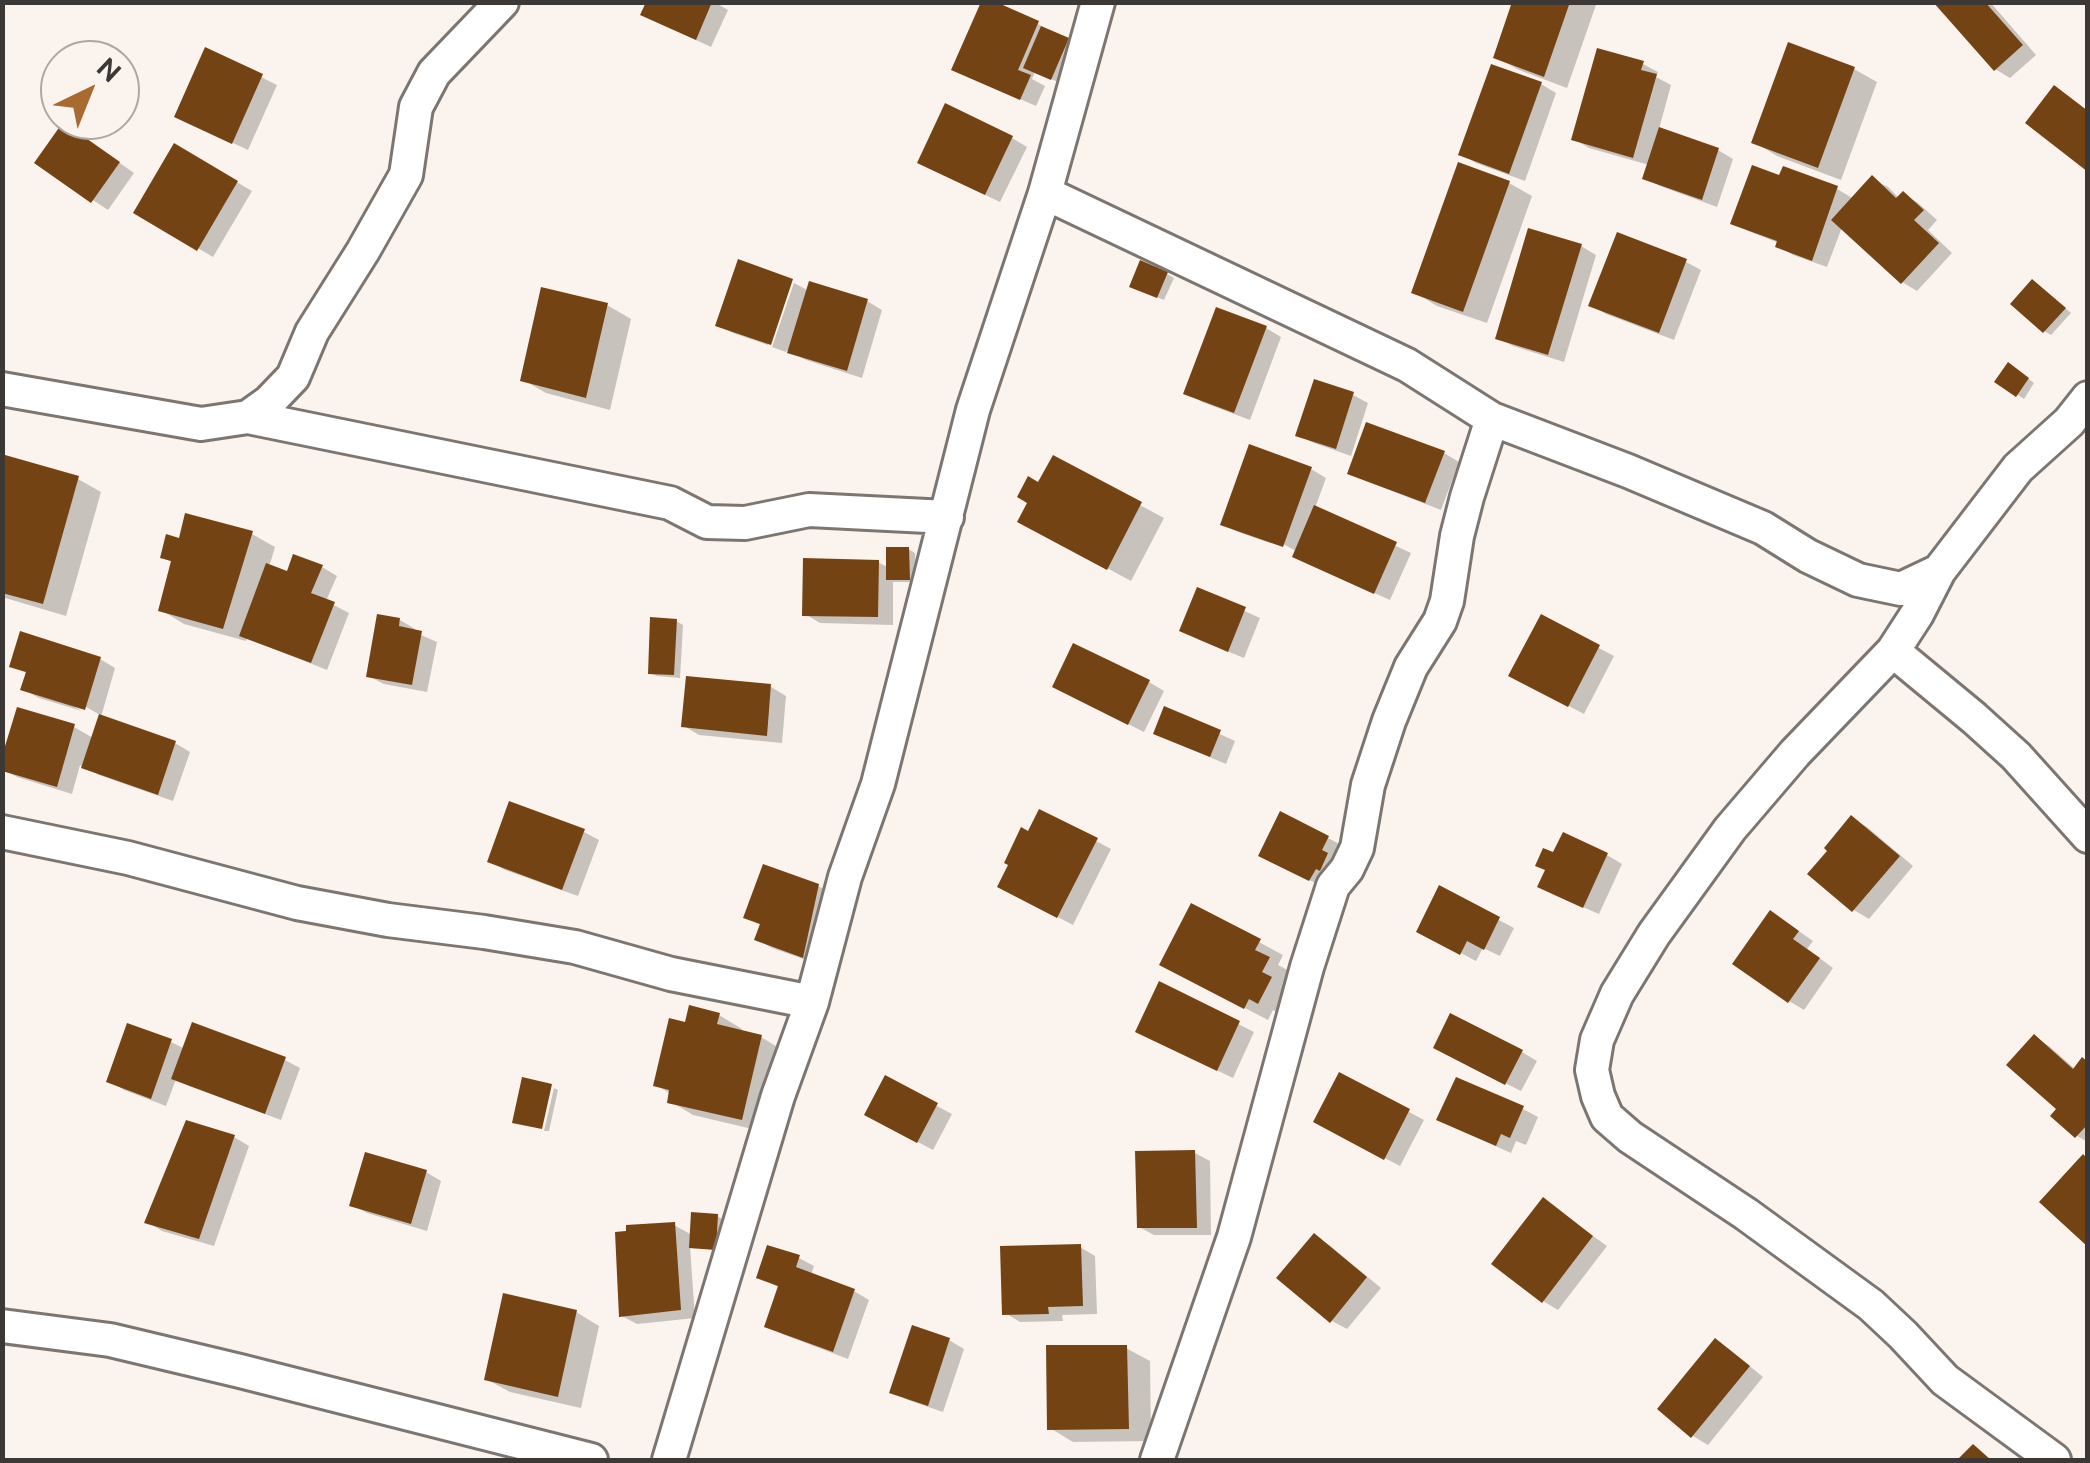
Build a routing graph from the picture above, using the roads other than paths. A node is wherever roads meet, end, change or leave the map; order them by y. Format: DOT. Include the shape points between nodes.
graph roads {
  1 [pos="502,2"];
  2 [pos="1098,2"];
  3 [pos="1045,193"];
  4 [pos="2,389"];
  5 [pos="2088,398"];
  6 [pos="248,416"];
  7 [pos="1492,419"];
  8 [pos="947,517"];
  9 [pos="1939,571"];
  10 [pos="1893,650"];
  11 [pos="2,832"];
  12 [pos="2088,836"];
  13 [pos="812,1002"];
  14 [pos="2,1326"];
  15 [pos="591,1460"];
  16 [pos="669,1460"];
  17 [pos="1157,1460"];
  18 [pos="2054,1460"];
  1 -- 6 [label="street" via="434,73 416,108 406,175 312,332 293,377"];
  2 -- 3 [label="street"];
  3 -- 7 [label="street" via="1407,365"];
  3 -- 8 [label="street" via="974,410"];
  4 -- 6 [label="street" via="201,424"];
  5 -- 9 [label="street" via="2018,468"];
  6 -- 8 [label="street" via="670,504 707,522 745,523 810,510"];
  7 -- 9 [label="street" via="1763,528 1858,580 1901,589"];
  7 -- 17 [label="street" via="1457,536 1447,600 1388,721 1356,848 1333,886 1317,935 1234,1237"];
  8 -- 13 [label="street" via="878,784"];
  9 -- 10 [label="street"];
  10 -- 12 [label="street" via="2016,756"];
  10 -- 18 [label="street" via="1743,814 1654,934 1616,994 1592,1070 1607,1116 1630,1137 1871,1305 1944,1380"];
  11 -- 13 [label="street" via="297,903 575,947"];
  13 -- 16 [label="street"];
  14 -- 15 [label="street" via="128,1344"];
}
